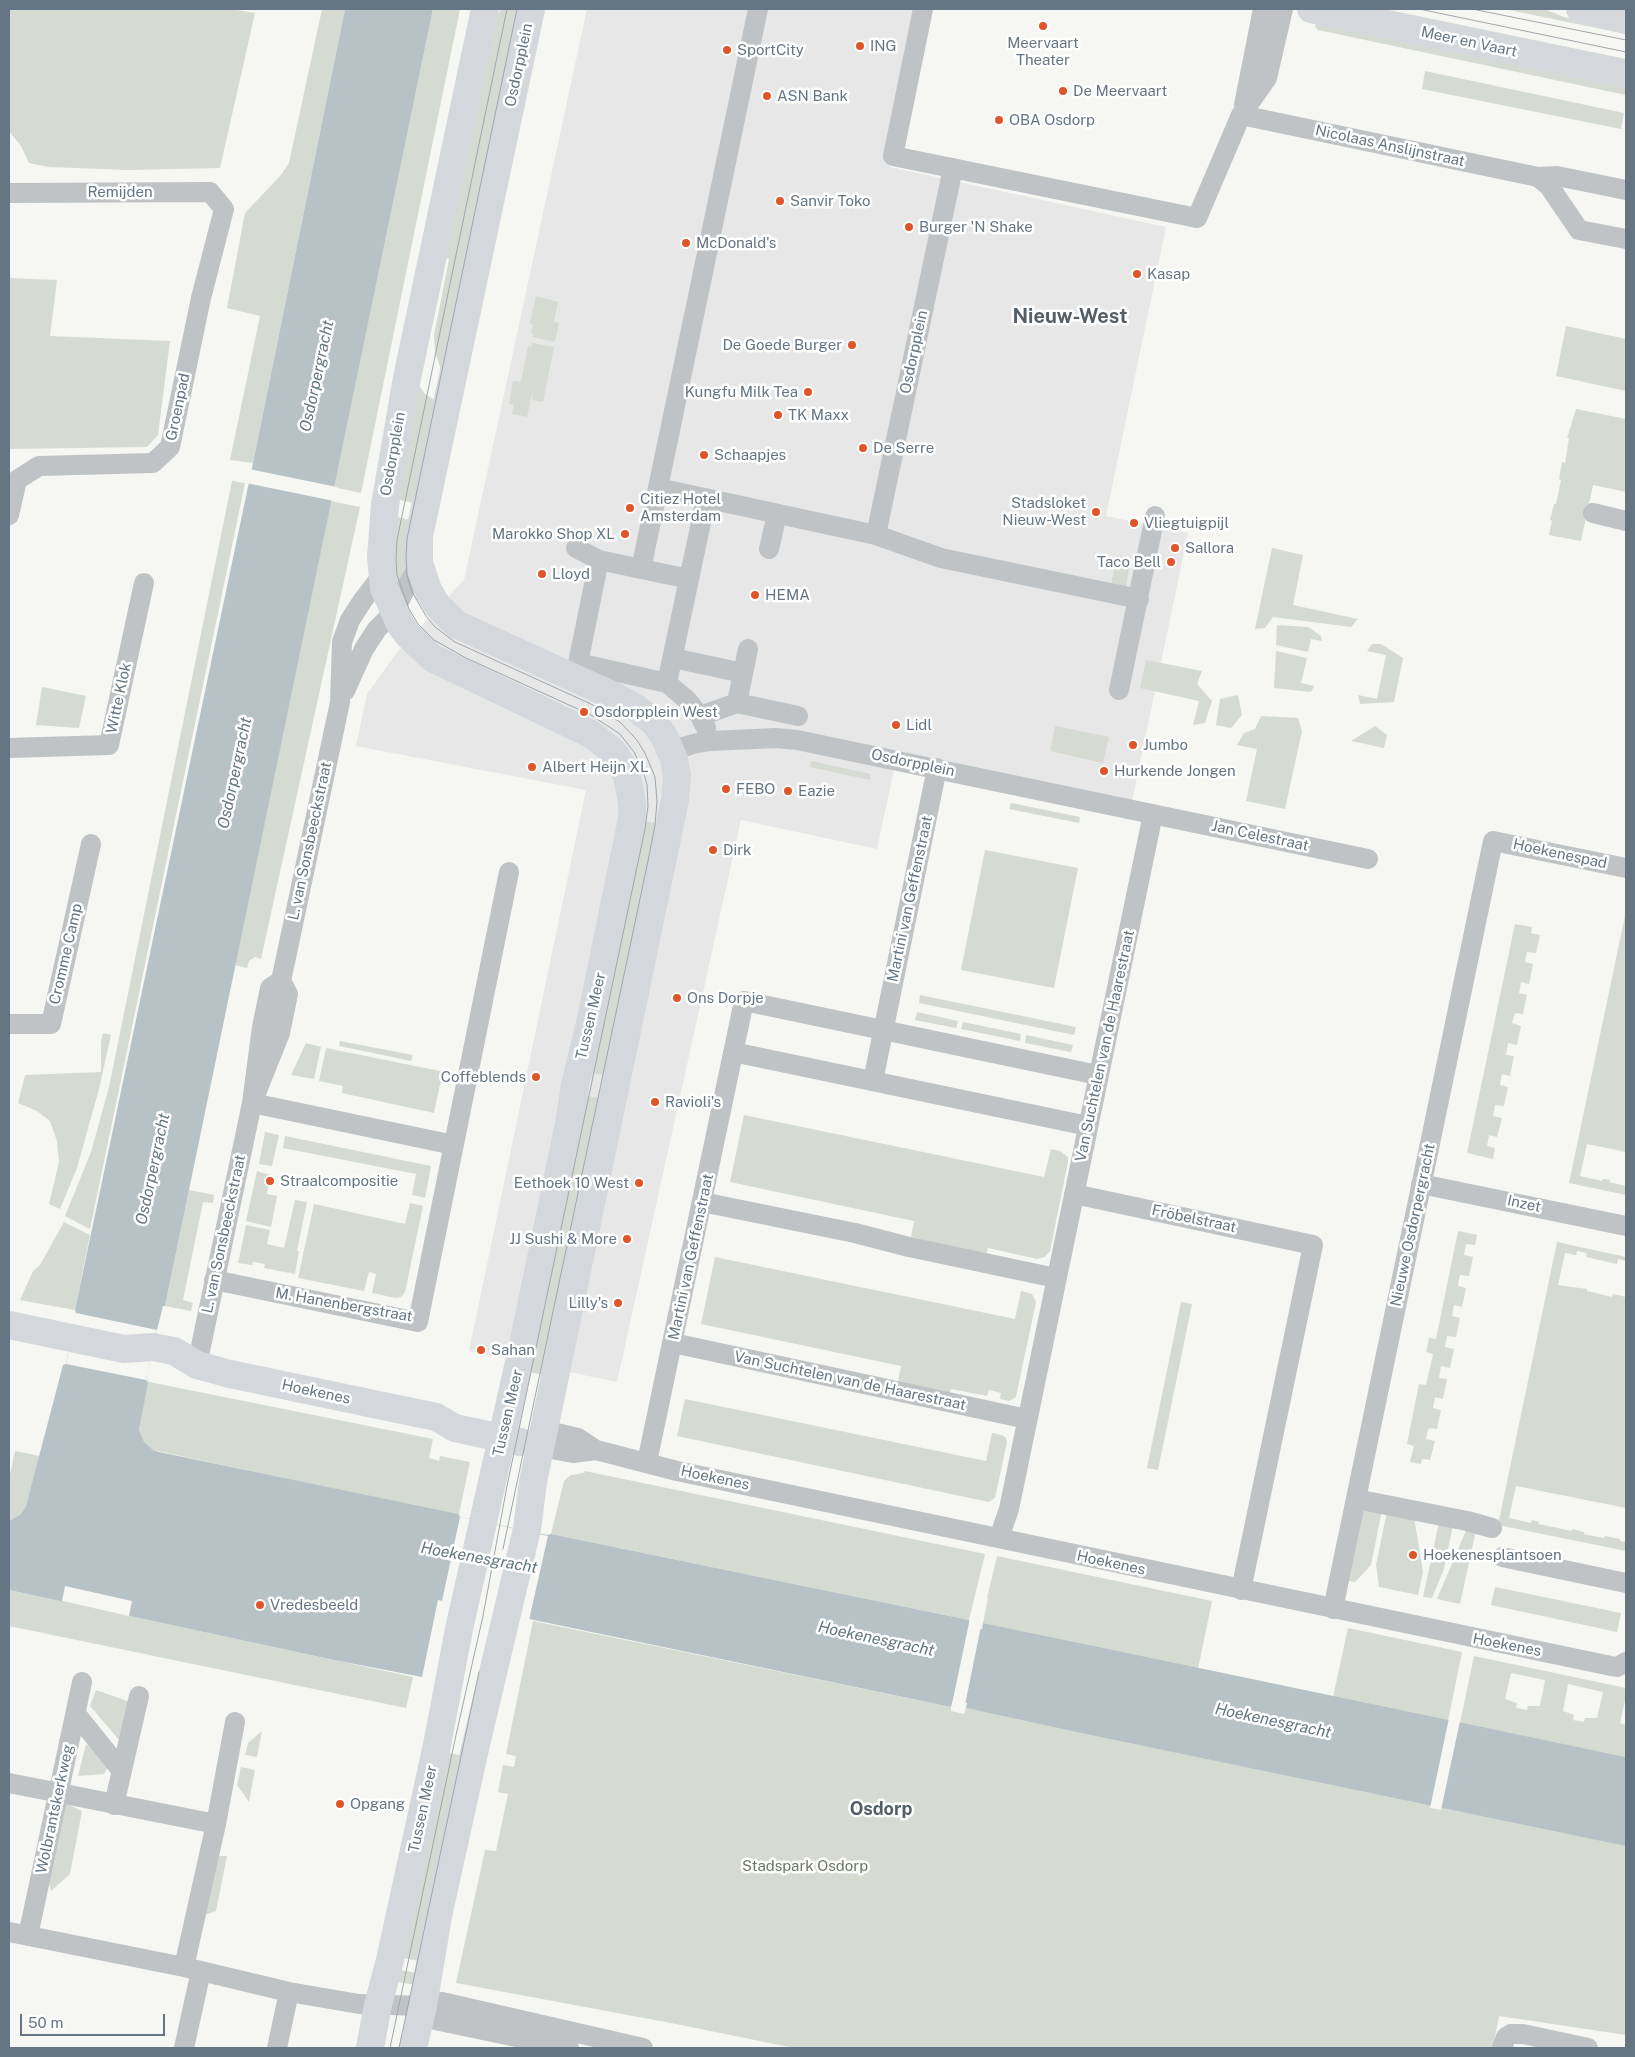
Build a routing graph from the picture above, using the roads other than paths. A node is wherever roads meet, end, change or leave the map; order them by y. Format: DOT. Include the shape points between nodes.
graph roads {
  1 [pos="485,9"];
  2 [pos="531,9"];
  3 [pos="758,9"];
  4 [pos="923,9"];
  5 [pos="1263,9"];
  6 [pos="1283,9"];
  7 [pos="1311,9"];
  8 [pos="1580,9"];
  9 [pos="1626,20"];
  10 [pos="1626,74"];
  11 [pos="1241,115"];
  12 [pos="953,168"];
  13 [pos="1538,177"];
  14 [pos="1626,190"];
  15 [pos="9,192"];
  16 [pos="224,208"];
  17 [pos="1626,239"];
  18 [pos="658,488"];
  19 [pos="706,499"];
  20 [pos="10,506"];
  21 [pos="1593,513"];
  22 [pos="777,514"];
  23 [pos="1156,516"];
  24 [pos="1626,520"];
  25 [pos="876,536"];
  26 [pos="576,548"];
  27 [pos="769,549"];
  28 [pos="599,560"];
  29 [pos="419,563"];
  30 [pos="641,569"];
  31 [pos="383,574"];
  32 [pos="689,579"];
  33 [pos="144,583"];
  34 [pos="1139,599"];
  35 [pos="393,613"];
  36 [pos="748,650"];
  37 [pos="673,658"];
  38 [pos="743,673"];
  39 [pos="667,683"];
  40 [pos="1120,690"];
  41 [pos="340,702"];
  42 [pos="737,703"];
  43 [pos="798,716"];
  44 [pos="9,748"];
  45 [pos="674,763"];
  46 [pos="937,768"];
  47 [pos="626,776"];
  48 [pos="1153,814"];
  49 [pos="1493,840"];
  50 [pos="90,844"];
  51 [pos="1368,859"];
  52 [pos="1626,868"];
  53 [pos="509,872"];
  54 [pos="9,1024"];
  55 [pos="884,1030"];
  56 [pos="733,1052"];
  57 [pos="1098,1075"];
  58 [pos="873,1081"];
  59 [pos="252,1103"];
  60 [pos="1088,1126"];
  61 [pos="454,1145"];
  62 [pos="1421,1184"];
  63 [pos="1074,1194"];
  64 [pos="702,1202"];
  65 [pos="1626,1226"];
  66 [pos="1056,1278"];
  67 [pos="214,1280"];
  68 [pos="9,1325"];
  69 [pos="672,1343"];
  70 [pos="196,1365"];
  71 [pos="1027,1419"];
  72 [pos="504,1430"];
  73 [pos="542,1439"];
  74 [pos="648,1462"];
  75 [pos="1356,1499"];
  76 [pos="1492,1528"];
  77 [pos="999,1538"];
  78 [pos="1502,1557"];
  79 [pos="1626,1583"];
  80 [pos="1241,1590"];
  81 [pos="1333,1609"];
  82 [pos="1626,1662"];
  83 [pos="82,1682"];
  84 [pos="138,1696"];
  85 [pos="76,1714"];
  86 [pos="235,1722"];
  87 [pos="122,1771"];
  88 [pos="9,1783"];
  89 [pos="59,1794"];
  90 [pos="114,1805"];
  91 [pos="216,1824"];
  92 [pos="18,1934"];
  93 [pos="192,1969"];
  94 [pos="289,1992"];
  95 [pos="378,2005"];
  96 [pos="423,2006"];
  97 [pos="527,2037"];
  98 [pos="184,2048"];
  99 [pos="277,2048"];
  100 [pos="370,2048"];
  101 [pos="413,2048"];
  102 [pos="569,2048"];
  103 [pos="643,2048"];
  104 [pos="1502,2048"];
  105 [pos="1587,2048"];
  1 -- 31 [label="street, Osdorpplein" via="407,378 384,505"];
  2 -- 29 [label="street, Osdorpplein" via="419,536"];
  3 -- 18 [label="street"];
  4 -- 12 [label="street" via="892,156"];
  5 -- 11 [label="street"];
  6 -- 11 [label="street" via="1267,78"];
  7 -- 10 [label="street, Meer en Vaart"];
  8 -- 9 [label="street"];
  11 -- 12 [label="street" via="1196,218"];
  11 -- 13 [label="street, Nicolaas Anslijnstraat"];
  12 -- 25 [label="street, Osdorpplein"];
  13 -- 14 [label="street, Nicolaas Anslijnstraat" via="1557,176"];
  13 -- 17 [label="street" via="1549,186 1579,230"];
  15 -- 16 [label="street, Remijden" via="210,192"];
  16 -- 20 [label="street, Groenpad" via="170,447 153,463 39,466 17,480"];
  18 -- 19 [label="street"];
  18 -- 30 [label="street"];
  19 -- 22 [label="street"];
  19 -- 32 [label="street"];
  21 -- 24 [label="street"];
  22 -- 25 [label="street"];
  22 -- 27 [label="street"];
  23 -- 34 [label="street"];
  25 -- 34 [label="street" via="938,557"];
  26 -- 28 [label="street"];
  28 -- 30 [label="street"];
  28 -- 39 [label="street" via="578,663"];
  29 -- 35 [label="street, L. van Sonsbeeckstraat"];
  29 -- 45 [label="street, Osdorpplein" via="428,590 442,612 456,624 633,706 654,722"];
  30 -- 32 [label="street"];
  31 -- 35 [label="street, Osdorpplein" via="384,588"];
  31 -- 41 [label="street, L. van Sonsbeeckstraat" via="350,620 342,642"];
  32 -- 37 [label="street"];
  33 -- 44 [label="street, Witte Klok" via="109,745"];
  34 -- 40 [label="street"];
  35 -- 41 [label="street, L. van Sonsbeeckstraat" via="364,649"];
  35 -- 47 [label="street, Osdorpplein" via="408,635 432,658 591,734 617,757"];
  36 -- 38 [label="street"];
  37 -- 38 [label="street"];
  37 -- 39 [label="street"];
  38 -- 42 [label="street"];
  39 -- 42 [label="street" via="687,700 703,722"];
  41 -- 59 [label="street, L. van Sonsbeeckstraat" via="281,981 288,994 280,1033"];
  42 -- 43 [label="street"];
  45 -- 46 [label="street, Osdorpplein" via="693,744 776,738"];
  45 -- 73 [label="street" via="674,811"];
  46 -- 48 [label="street, Osdorpplein"];
  46 -- 55 [label="street, Martini van Geffenstraat"];
  47 -- 72 [label="street, Tussen Meer" via="632,803 627,846"];
  48 -- 51 [label="street, Jan Celestraat"];
  48 -- 57 [label="street, Van Suchtelen van de Haarestraat"];
  49 -- 52 [label="street, Hoekenespad"];
  49 -- 62 [label="street, Nieuwe Osdorpergracht"];
  50 -- 54 [label="street, Cromme Camp" via="51,1024"];
  53 -- 61 [label="street, M. Hanenbergstraat"];
  55 -- 56 [label="street, Martini van Geffenstraat" via="744,1001"];
  55 -- 57 [label="street, Martini van Geffenstraat"];
  55 -- 58 [label="street, Martini van Geffenstraat"];
  56 -- 58 [label="street"];
  56 -- 64 [label="street, Martini van Geffenstraat"];
  57 -- 60 [label="street, Van Suchtelen van de Haarestraat"];
  58 -- 60 [label="street"];
  59 -- 61 [label="street"];
  59 -- 67 [label="street, L. van Sonsbeeckstraat"];
  60 -- 63 [label="street, Van Suchtelen van de Haarestraat"];
  61 -- 67 [label="street, M. Hanenbergstraat" via="418,1322"];
  62 -- 65 [label="street, Inzet"];
  62 -- 75 [label="street, Nieuwe Osdorpergracht"];
  63 -- 66 [label="street, Van Suchtelen van de Haarestraat"];
  63 -- 80 [label="street, Fröbelstraat" via="1313,1245"];
  64 -- 66 [label="street"];
  64 -- 69 [label="street, Martini van Geffenstraat"];
  66 -- 71 [label="street, Van Suchtelen van de Haarestraat"];
  67 -- 70 [label="street, L. van Sonsbeeckstraat"];
  68 -- 70 [label="street, Hoekenes" via="152,1355 170,1367"];
  69 -- 71 [label="street, Van Suchtelen van de Haarestraat"];
  69 -- 74 [label="street, Martini van Geffenstraat"];
  70 -- 72 [label="street, Hoekenes" via="436,1417 457,1412"];
  71 -- 77 [label="street, Van Suchtelen van de Haarestraat" via="1009,1509"];
  72 -- 73 [label="street, Hoekenes"];
  72 -- 95 [label="street, Tussen Meer"];
  73 -- 74 [label="street, Hoekenes" via="573,1453 596,1450"];
  73 -- 96 [label="street" via="527,1530 438,1916"];
  74 -- 77 [label="street, Hoekenes" via="677,1471"];
  75 -- 76 [label="street"];
  75 -- 81 [label="street, Nieuwe Osdorpergracht"];
  77 -- 80 [label="street, Hoekenes"];
  78 -- 79 [label="street"];
  80 -- 81 [label="street, Hoekenes"];
  81 -- 82 [label="street, Hoekenes" via="1617,1667"];
  83 -- 85 [label="street, Wolbrantskerkweg"];
  84 -- 87 [label="street"];
  85 -- 87 [label="street"];
  85 -- 89 [label="street, Wolbrantskerkweg"];
  86 -- 91 [label="street"];
  87 -- 90 [label="street"];
  88 -- 89 [label="street"];
  89 -- 90 [label="street"];
  89 -- 92 [label="street, Wolbrantskerkweg"];
  90 -- 91 [label="street"];
  91 -- 93 [label="street"];
  92 -- 93 [label="street, Wolbrantskerkweg"];
  93 -- 94 [label="street, Wolbrantskerkweg"];
  93 -- 98 [label="street"];
  94 -- 95 [label="street, Wolbrantskerkweg"];
  94 -- 99 [label="street"];
  95 -- 96 [label="street, Wolbrantskerkweg"];
  95 -- 100 [label="street, Tussen Meer"];
  96 -- 97 [label="street, Wolbrantskerkweg" via="442,2002"];
  96 -- 101 [label="street"];
  97 -- 102 [label="street, Wolbrantskerkweg"];
  97 -- 103 [label="street, Wolbrantskerkweg"];
  104 -- 105 [label="street" via="1506,2037 1523,2034"];
}
